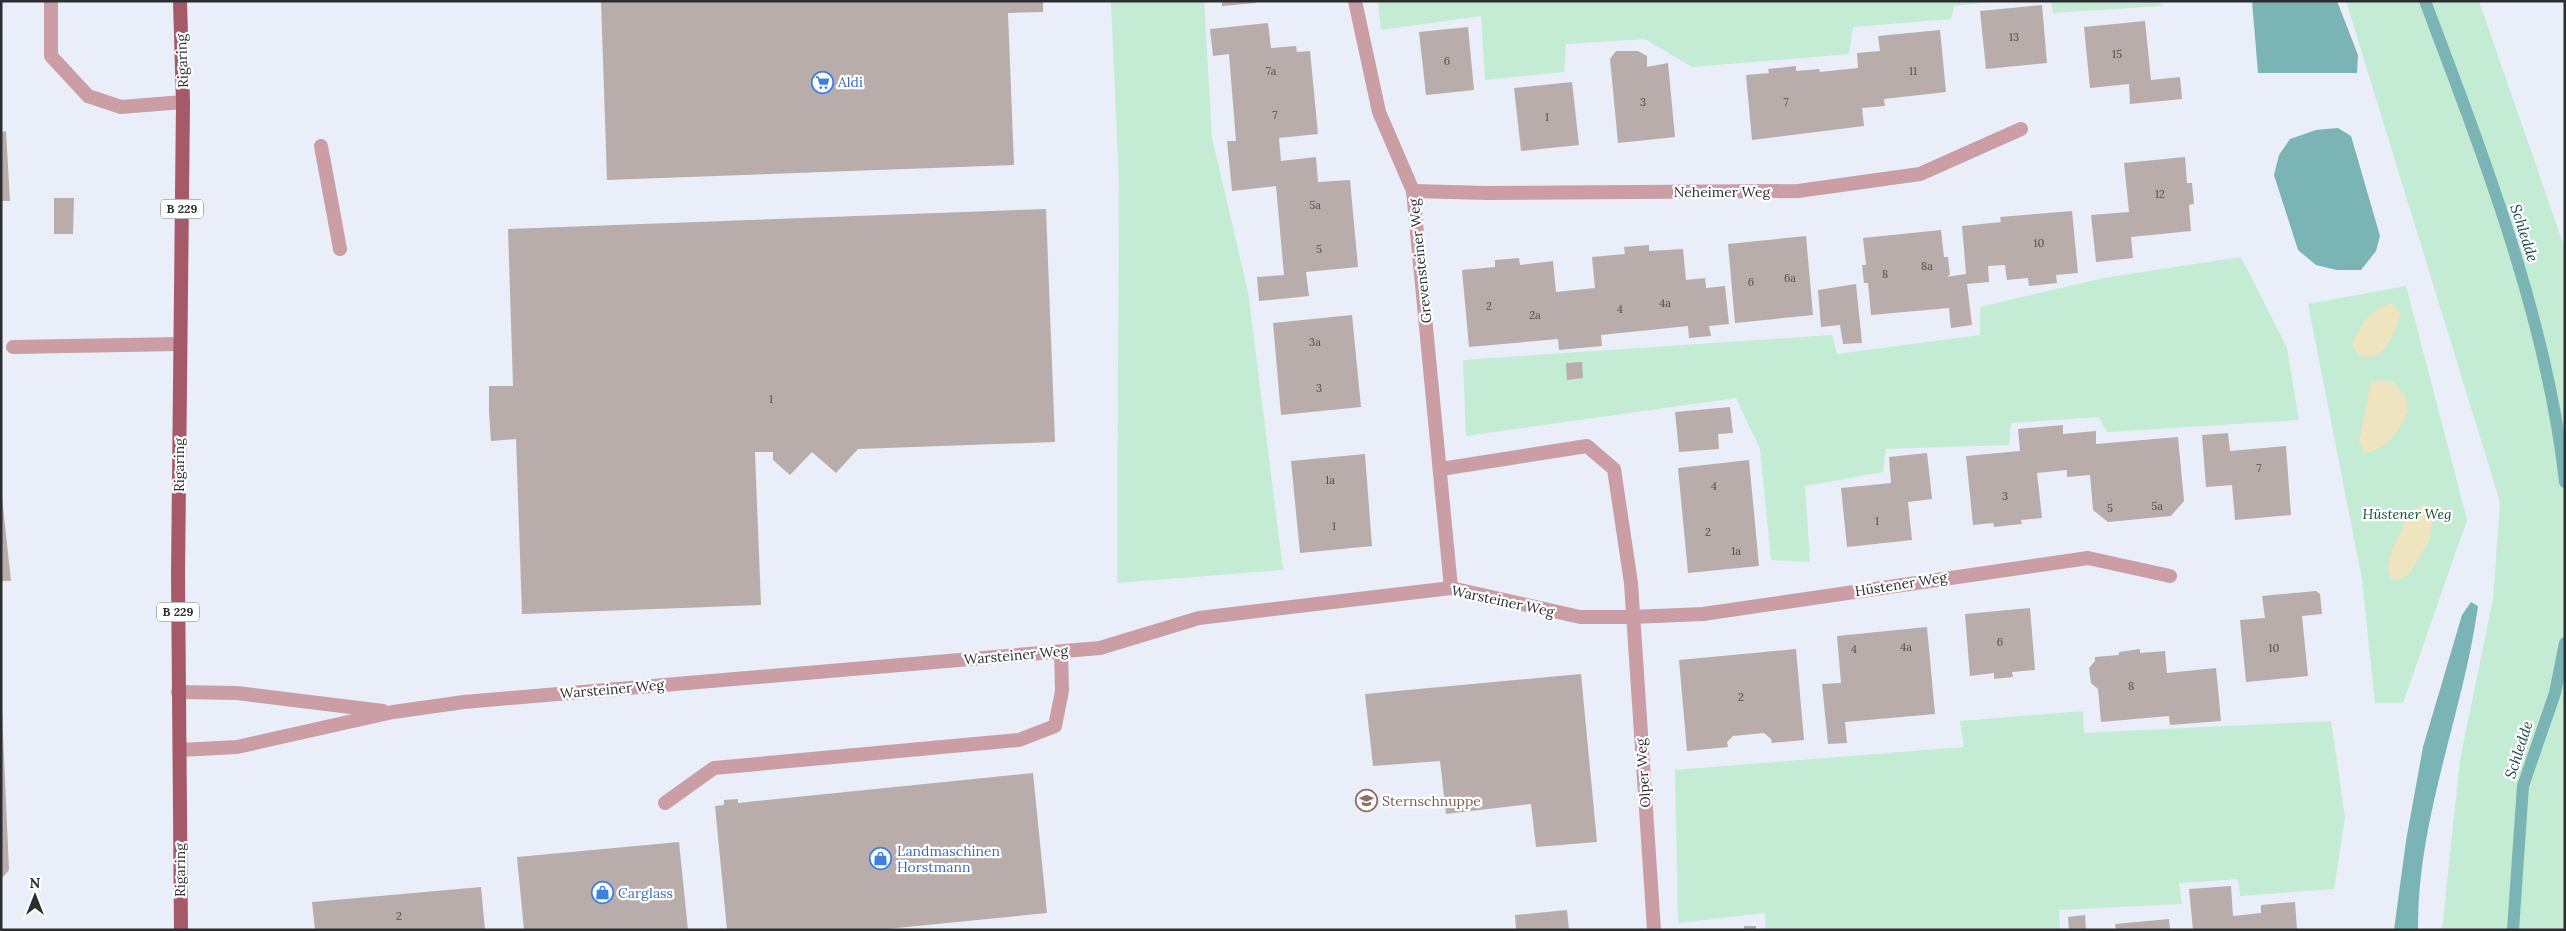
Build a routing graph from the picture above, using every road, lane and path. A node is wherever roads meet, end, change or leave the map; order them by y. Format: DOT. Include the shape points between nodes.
graph roads {
  1 [pos="51,1"];
  2 [pos="180,1"];
  3 [pos="1355,1"];
  4 [pos="183,102"];
  5 [pos="2020,129"];
  6 [pos="321,146"];
  7 [pos="1413,191"];
  8 [pos="340,249"];
  9 [pos="180,344"];
  10 [pos="13,347"];
  11 [pos="1441,469"];
  12 [pos="2170,576"];
  13 [pos="1451,588"];
  14 [pos="1632,617"];
  15 [pos="1060,652"];
  16 [pos="178,692"];
  17 [pos="393,712"];
  18 [pos="180,750"];
  19 [pos="665,803"];
  20 [pos="181,930"];
  21 [pos="1654,930"];
  1 -- 4 [label="street" via="51,56 88,96 121,107"];
  2 -- 4 [label="main road, Rigaring / B 229"];
  3 -- 7 [label="street, Grevensteiner Weg" via="1380,112"];
  4 -- 9 [label="main road, Rigaring / B 229"];
  5 -- 7 [label="street, Neheimer Weg" via="1920,174 1798,191"];
  6 -- 8 [label="street"];
  7 -- 11 [label="street, Grevensteiner Weg"];
  9 -- 10 [label="street"];
  9 -- 16 [label="main road, Rigaring / B 229"];
  11 -- 13 [label="street, Grevensteiner Weg"];
  11 -- 14 [label="street" via="1587,446 1614,469 1631,583"];
  12 -- 14 [label="street, Hüstener Weg" via="2088,558 1703,614"];
  13 -- 14 [label="street, Warsteiner Weg" via="1580,617"];
  13 -- 15 [label="street, Warsteiner Weg" via="1199,618 1100,648"];
  14 -- 21 [label="street, Olper Weg"];
  15 -- 17 [label="street, Warsteiner Weg" via="464,702"];
  15 -- 19 [label="street" via="1062,691 1055,726 1019,740 714,768"];
  16 -- 17 [label="street, Warsteiner Weg" via="237,693"];
  16 -- 18 [label="main road, Rigaring / B 229"];
  17 -- 18 [label="street, Warsteiner Weg" via="237,747"];
  18 -- 20 [label="main road, Rigaring / B 229"];
}
